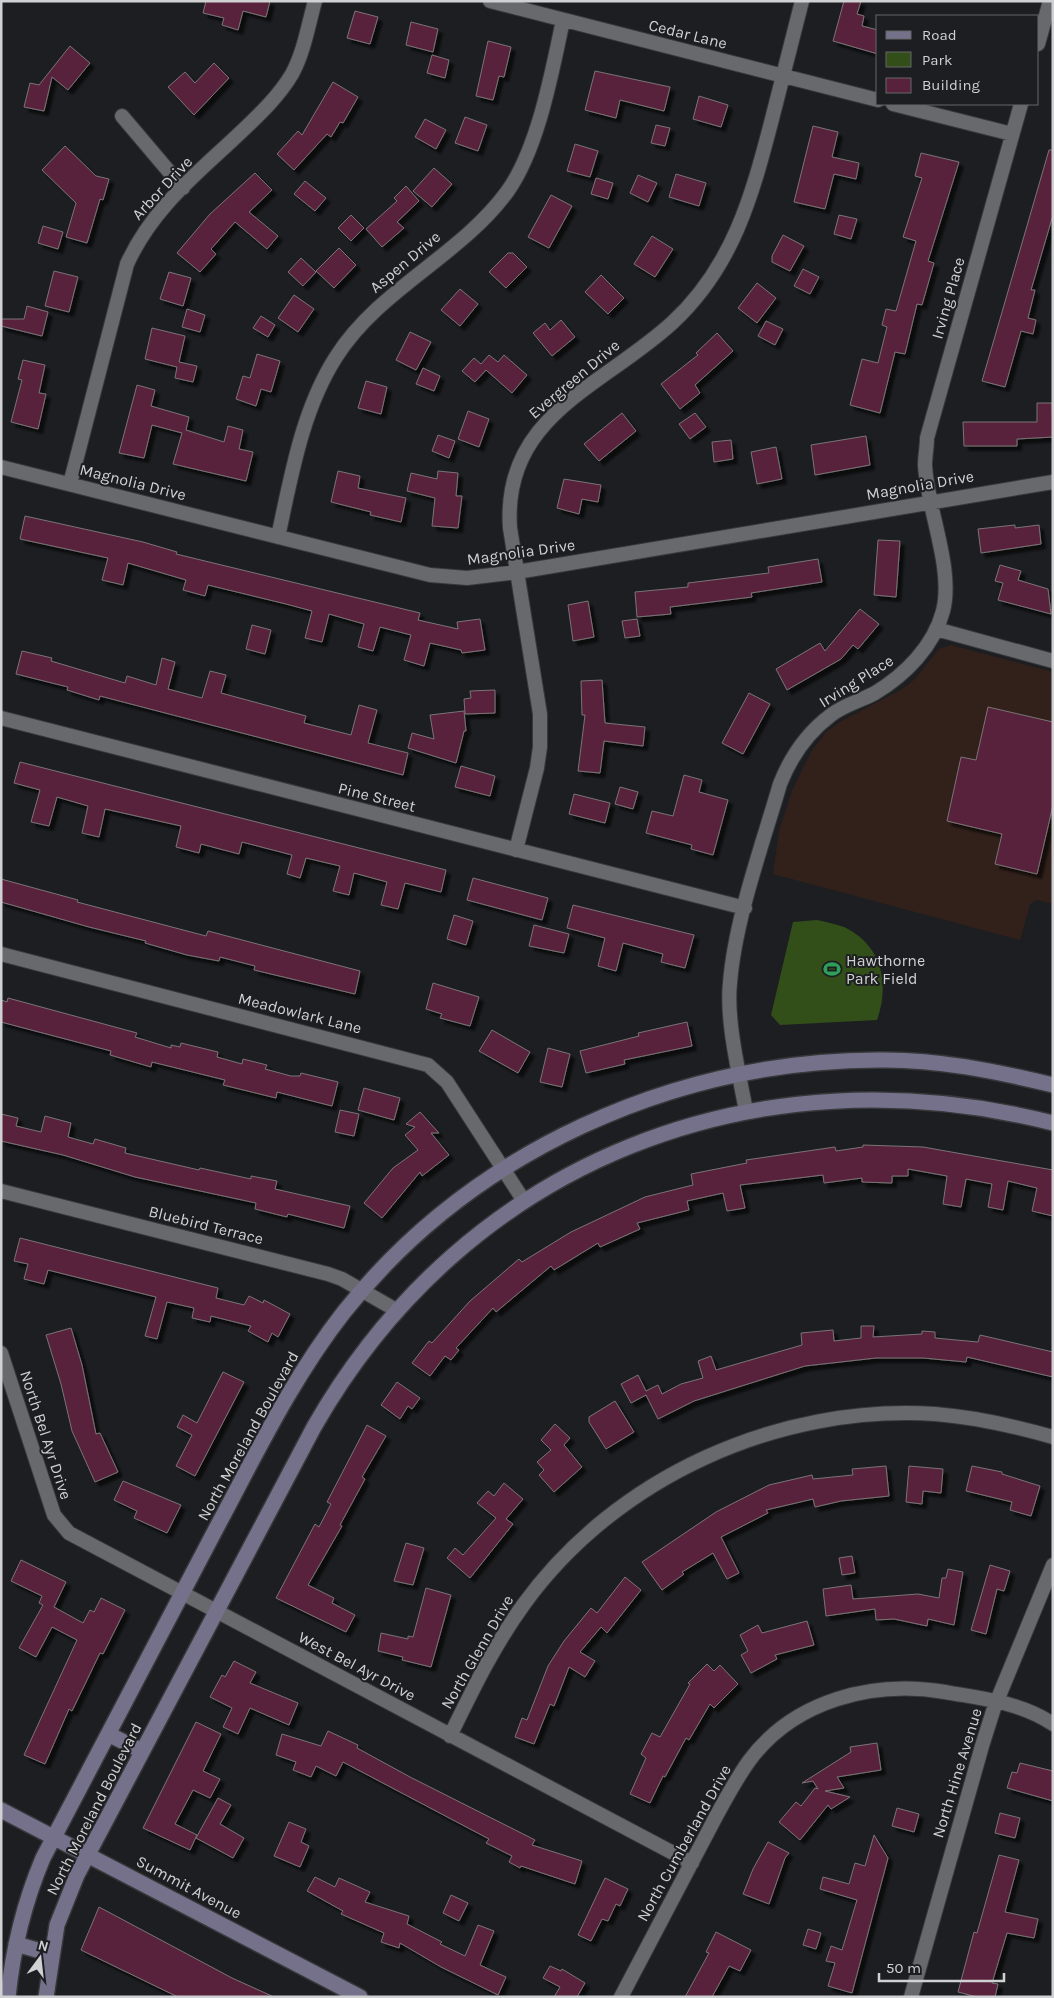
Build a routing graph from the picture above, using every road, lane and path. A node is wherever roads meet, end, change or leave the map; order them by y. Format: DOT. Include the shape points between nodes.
graph roads {
  1 [pos="315,1"];
  2 [pos="490,1"];
  3 [pos="802,1"];
  4 [pos="1050,1"];
  5 [pos="563,20"];
  6 [pos="1039,40"];
  7 [pos="783,76"];
  8 [pos="876,99"];
  9 [pos="897,105"];
  10 [pos="1021,105"];
  11 [pos="122,116"];
  12 [pos="1012,134"];
  13 [pos="182,188"];
  14 [pos="1,467"];
  15 [pos="1053,482"];
  16 [pos="70,484"];
  17 [pos="931,501"];
  18 [pos="278,537"];
  19 [pos="517,572"];
  20 [pos="936,629"];
  21 [pos="1053,661"];
  22 [pos="1,718"];
  23 [pos="516,850"];
  24 [pos="745,908"];
  25 [pos="1,954"];
  26 [pos="739,1074"];
  27 [pos="1053,1085"];
  28 [pos="746,1110"];
  29 [pos="1053,1124"];
  30 [pos="504,1168"];
  31 [pos="1,1191"];
  32 [pos="524,1201"];
  33 [pos="363,1290"];
  34 [pos="396,1310"];
  35 [pos="1,1354"];
  36 [pos="1053,1437"];
  37 [pos="60,1526"];
  38 [pos="1053,1565"];
  39 [pos="182,1593"];
  40 [pos="216,1611"];
  41 [pos="997,1701"];
  42 [pos="1053,1724"];
  43 [pos="108,1734"];
  44 [pos="450,1736"];
  45 [pos="142,1751"];
  46 [pos="1,1810"];
  47 [pos="54,1838"];
  48 [pos="88,1854"];
  49 [pos="692,1863"];
  50 [pos="16,1944"];
  51 [pos="51,1954"];
  52 [pos="8,1997"];
  53 [pos="46,1997"];
  54 [pos="360,1997"];
  55 [pos="621,1997"];
  56 [pos="911,1997"];
  1 -- 13 [label="street, Arbor Drive" via="301,53 285,84 263,111"];
  2 -- 5 [label="street, Cedar Lane"];
  3 -- 7 [label="street, Evergreen Drive"];
  4 -- 6 [label="street"];
  5 -- 7 [label="street, Cedar Lane"];
  5 -- 18 [label="street, Aspen Drive" via="532,143 507,192 484,218 354,331 318,388"];
  7 -- 8 [label="street, Cedar Lane"];
  7 -- 19 [label="street, Evergreen Drive" via="746,211 720,264 672,323 543,424 518,462 509,511"];
  9 -- 12 [label="street"];
  10 -- 12 [label="street, Irving Place"];
  11 -- 13 [label="street"];
  12 -- 17 [label="street, Irving Place" via="927,438 925,465"];
  13 -- 16 [label="street, Arbor Drive" via="149,223 127,264"];
  14 -- 16 [label="street, Magnolia Drive"];
  15 -- 17 [label="street, Magnolia Drive"];
  16 -- 18 [label="street, Magnolia Drive"];
  17 -- 19 [label="street, Magnolia Drive"];
  17 -- 20 [label="street, Irving Place" via="946,592"];
  18 -- 19 [label="street, Magnolia Drive" via="430,575 466,578"];
  19 -- 23 [label="street, Evergreen Drive" via="540,714 540,747"];
  20 -- 21 [label="street"];
  20 -- 24 [label="street, Irving Place" via="917,660 901,675 831,715 800,745 780,784"];
  22 -- 23 [label="street, Pine Street"];
  23 -- 24 [label="street, Pine Street"];
  24 -- 26 [label="street, Irving Place" via="729,984"];
  25 -- 30 [label="street, Meadowlark Lane" via="428,1065 447,1082"];
  26 -- 27 [label="street, North Moreland Boulevard" via="824,1062 879,1060 970,1067"];
  26 -- 28 [label="street, Irving Place"];
  26 -- 30 [label="street, North Moreland Boulevard" via="703,1081 617,1111"];
  28 -- 29 [label="street, North Moreland Boulevard" via="832,1100 896,1099 974,1107"];
  28 -- 32 [label="street, North Moreland Boulevard" via="619,1151"];
  30 -- 32 [label="street, Meadowlark Lane"];
  30 -- 33 [label="street, North Moreland Boulevard" via="426,1228"];
  31 -- 33 [label="street, Bluebird Terrace" via="328,1274"];
  32 -- 34 [label="street, North Moreland Boulevard" via="438,1268"];
  33 -- 34 [label="street, Bluebird Terrace"];
  33 -- 39 [label="street, North Moreland Boulevard" via="300,1374"];
  34 -- 40 [label="street, North Moreland Boulevard" via="334,1391"];
  35 -- 37 [label="street, North Bel Ayr Drive" via="39,1473"];
  36 -- 44 [label="street, North Glenn Drive" via="978,1419 934,1414 868,1415 787,1428 736,1444 683,1468 619,1508 561,1560 507,1628"];
  37 -- 39 [label="street, West Bel Ayr Drive" via="69,1534"];
  38 -- 41 [label="street, North Hine Avenue"];
  39 -- 40 [label="street, West Bel Ayr Drive"];
  39 -- 43 [label="street, North Moreland Boulevard"];
  40 -- 44 [label="street, West Bel Ayr Drive"];
  40 -- 45 [label="street, North Moreland Boulevard"];
  41 -- 42 [label="street, North Cumberland Drive" via="1028,1710"];
  41 -- 49 [label="street, North Cumberland Drive" via="935,1691 884,1688 858,1692 814,1708 768,1740 750,1760 734,1783"];
  41 -- 56 [label="street, North Hine Avenue"];
  43 -- 45 [label="street"];
  43 -- 47 [label="street, North Moreland Boulevard"];
  44 -- 49 [label="street, West Bel Ayr Drive"];
  45 -- 48 [label="street, North Moreland Boulevard"];
  46 -- 47 [label="street, Summit Avenue"];
  47 -- 48 [label="street, Summit Avenue"];
  47 -- 50 [label="street, North Moreland Boulevard" via="30,1892"];
  48 -- 51 [label="street, North Moreland Boulevard" via="64,1906"];
  48 -- 54 [label="street, Summit Avenue"];
  49 -- 55 [label="street, North Cumberland Drive"];
  50 -- 51 [label="street"];
  50 -- 52 [label="street, North Moreland Boulevard"];
  51 -- 53 [label="street, North Moreland Boulevard"];
}
